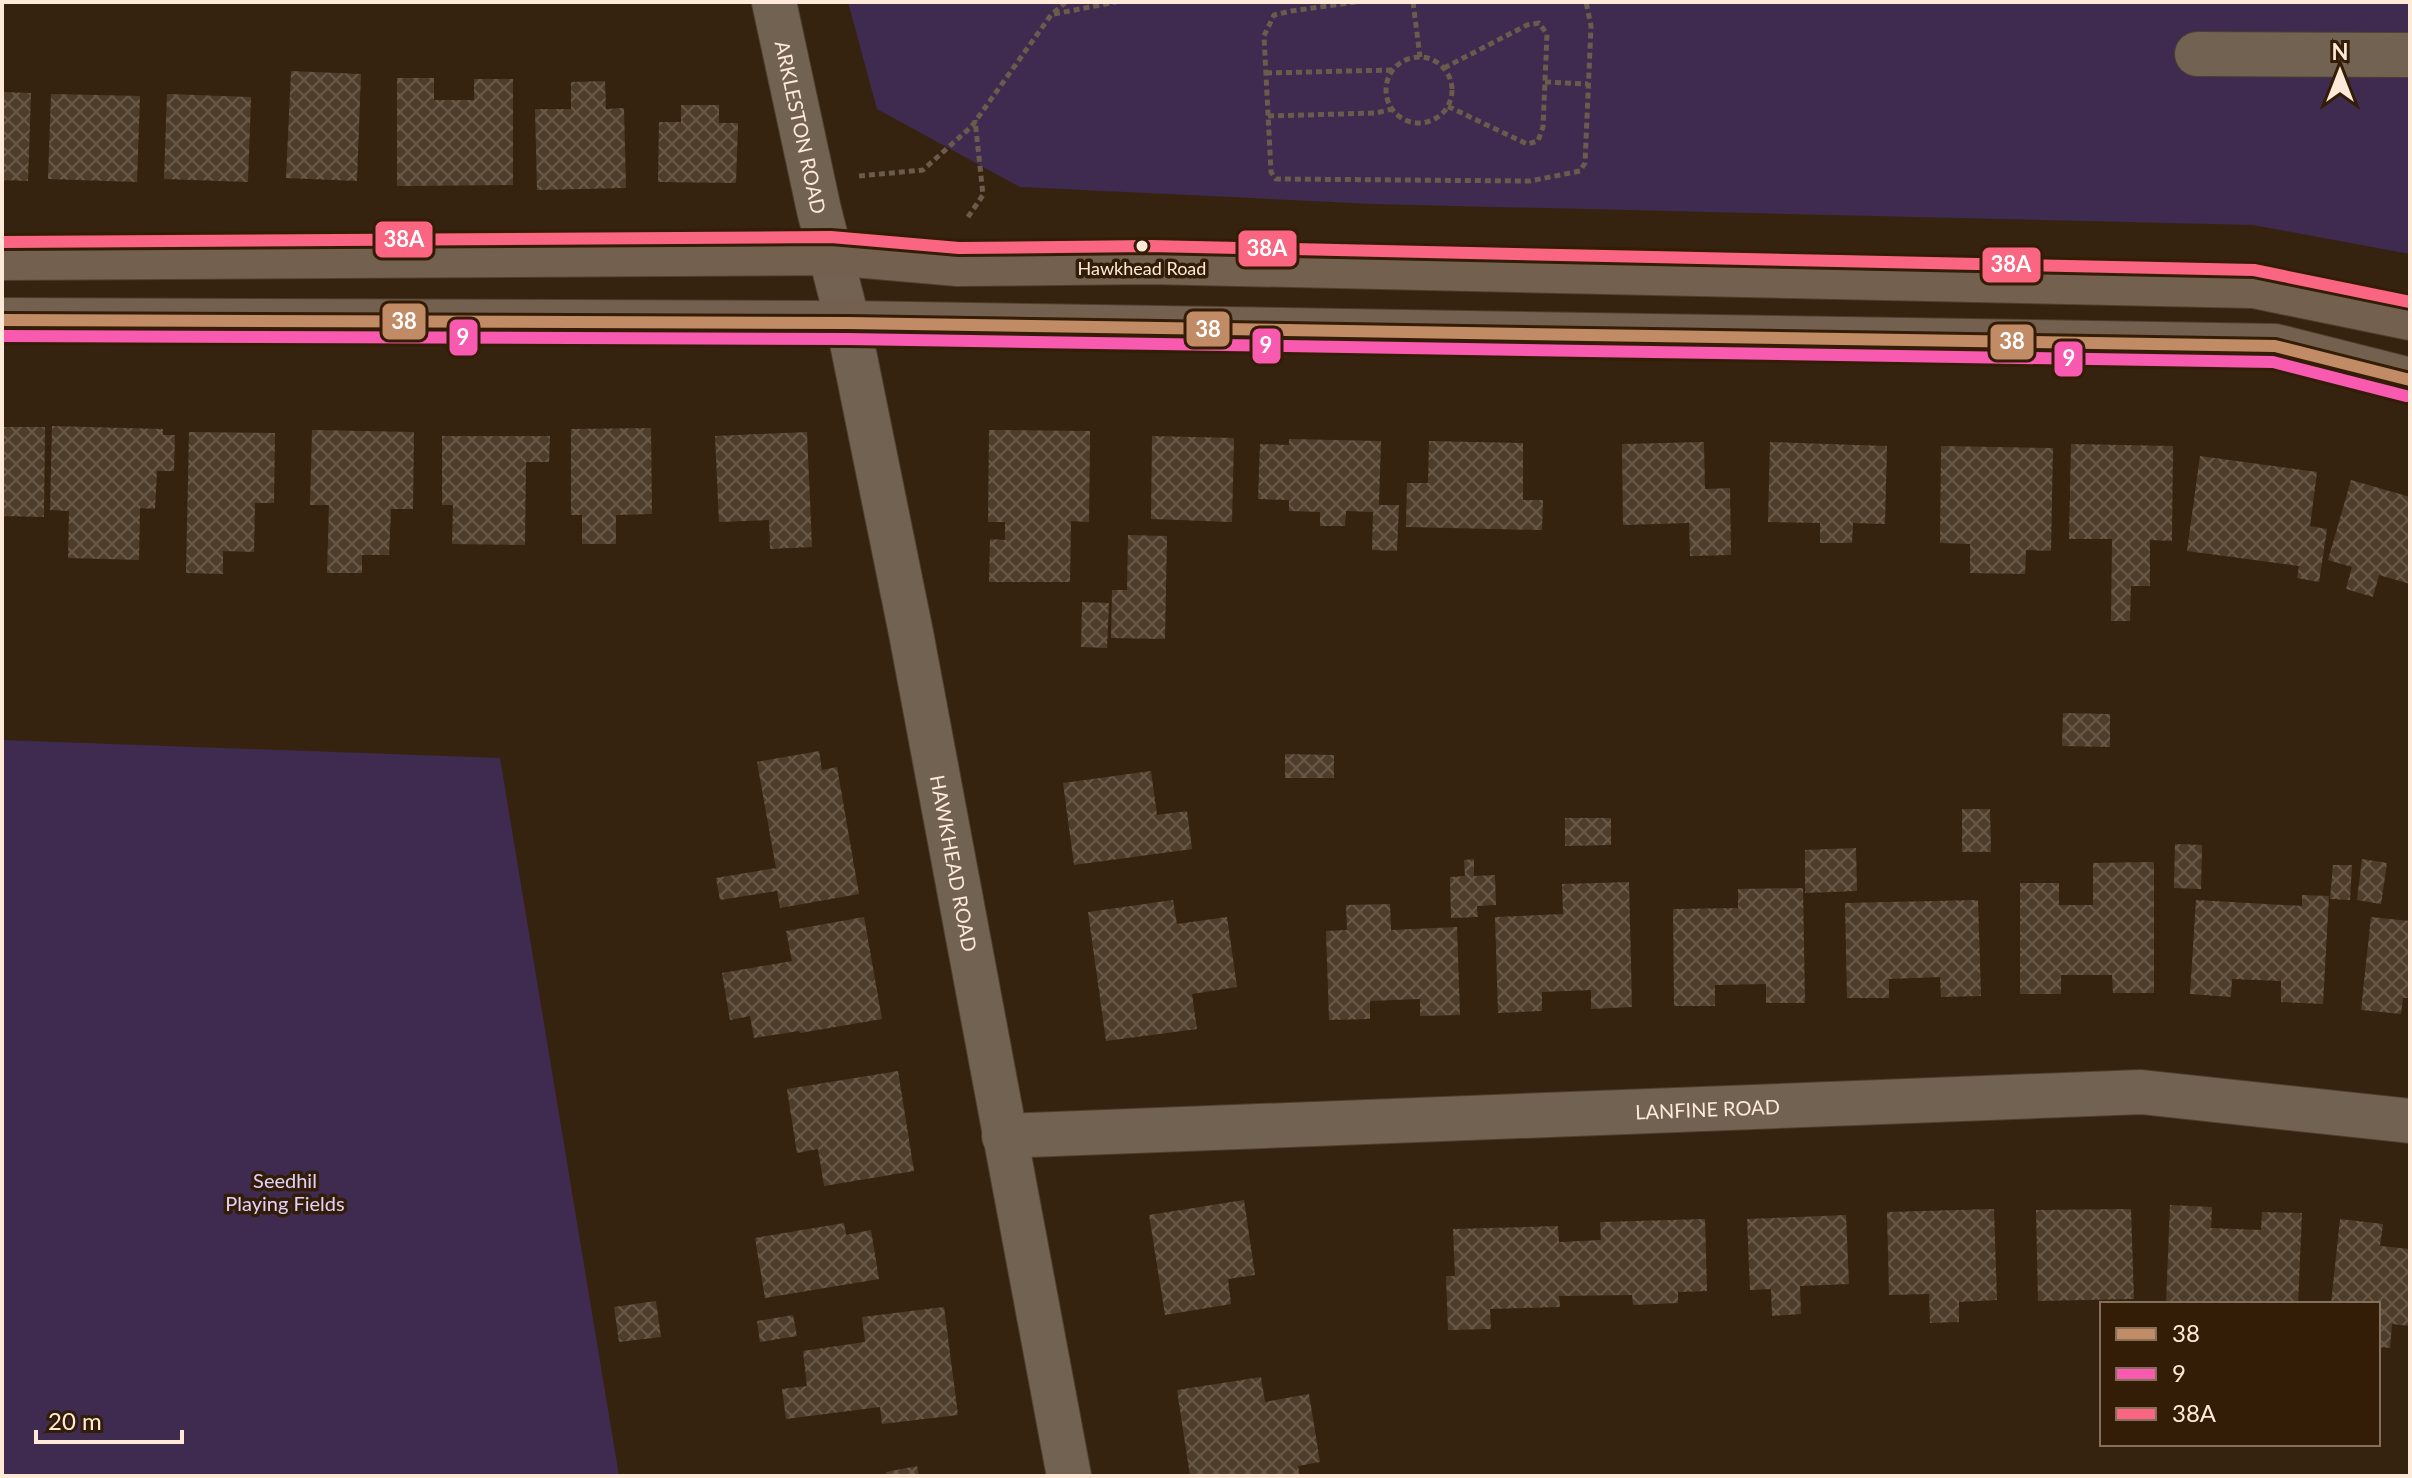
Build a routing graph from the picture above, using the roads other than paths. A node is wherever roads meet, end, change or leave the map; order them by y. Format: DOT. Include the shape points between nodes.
graph roads {
  1 [pos="774,2"];
  2 [pos="2197,54"];
  3 [pos="2410,55"];
  4 [pos="831,253"];
  5 [pos="2,258"];
  6 [pos="2410,318"];
  7 [pos="2,320"];
  8 [pos="848,323"];
  9 [pos="2410,380"];
  10 [pos="2410,1121"];
  11 [pos="1004,1136"];
  12 [pos="1069,1476"];
  1 -- 4 [label="street, ARKLESTON ROAD"];
  2 -- 3 [label="street"];
  4 -- 5 [label="main road"];
  4 -- 6 [label="main road" via="958,264 1150,262 2254,286"];
  4 -- 8 [label="street, HAWKHEAD ROAD"];
  7 -- 8 [label="main road"];
  8 -- 9 [label="main road" via="2275,346"];
  8 -- 11 [label="street, HAWKHEAD ROAD"];
  10 -- 11 [label="street, LANFINE ROAD" via="2141,1092"];
  11 -- 12 [label="street, HAWKHEAD ROAD"];
}
